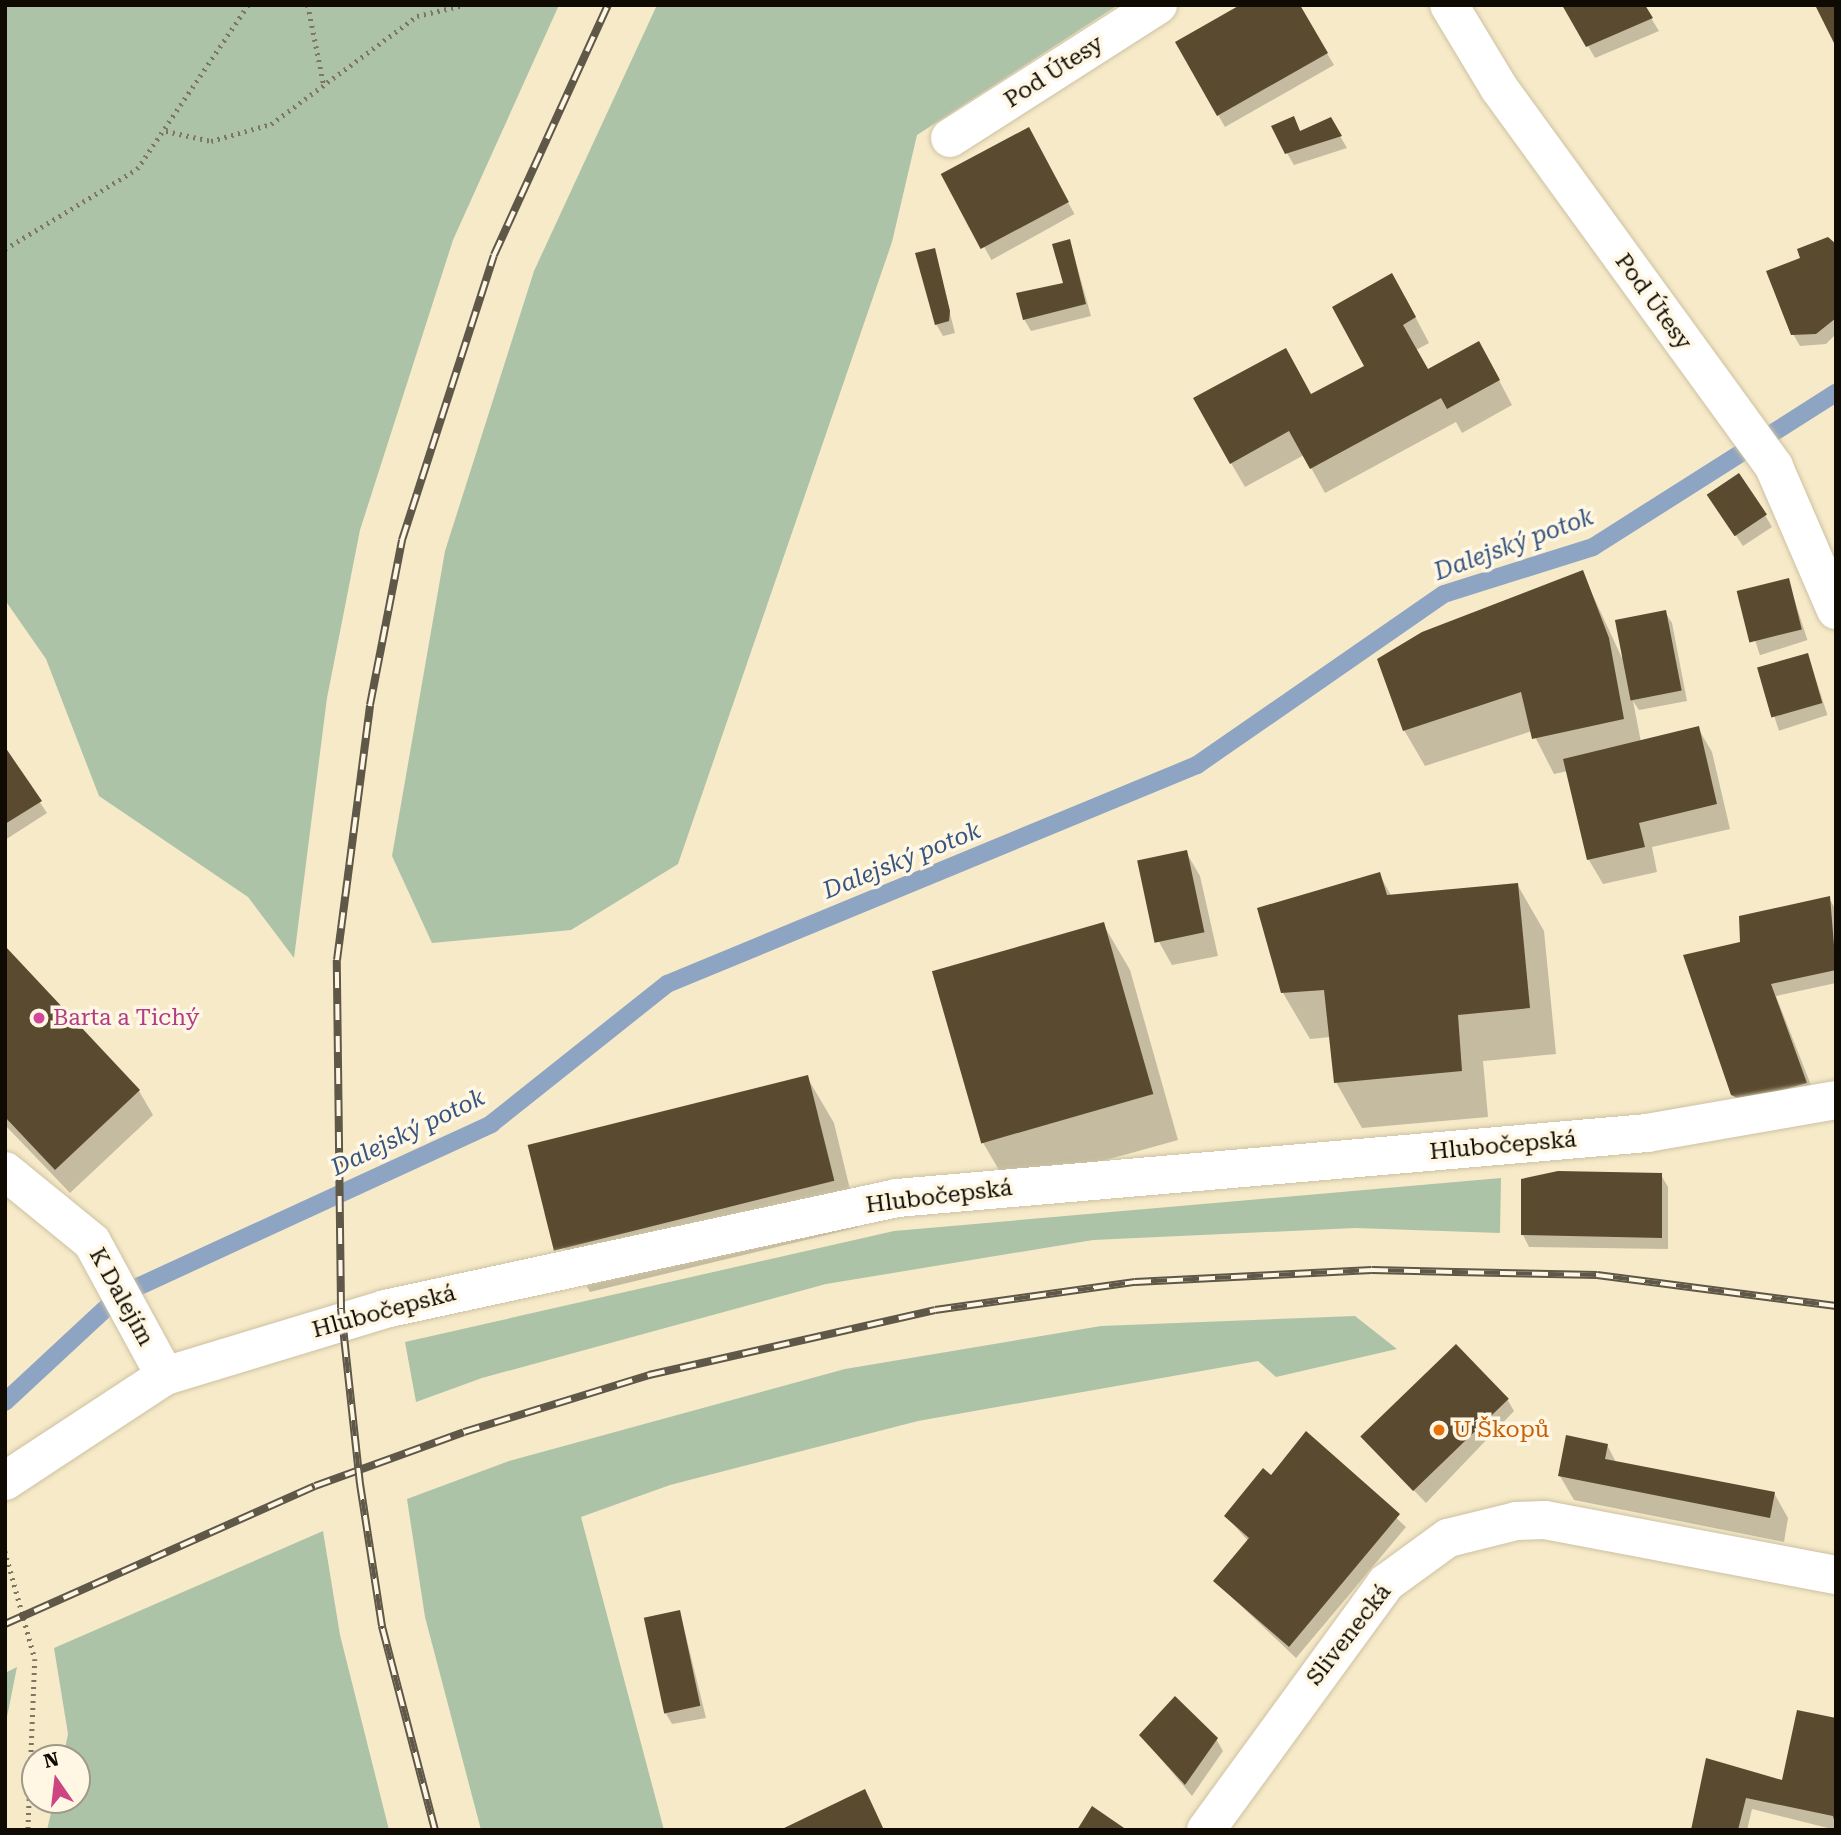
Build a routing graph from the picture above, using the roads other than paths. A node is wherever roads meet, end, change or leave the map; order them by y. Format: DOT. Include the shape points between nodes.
graph roads {
  1 [pos="1158,5"];
  2 [pos="1449,5"];
  3 [pos="950,138"];
  4 [pos="1836,610"];
  5 [pos="1836,1100"];
  6 [pos="5,1171"];
  7 [pos="165,1376"];
  8 [pos="5,1481"];
  9 [pos="1836,1575"];
  10 [pos="1206,1830"];
  1 -- 3 [label="street, Pod Útesy"];
  2 -- 4 [label="street, Pod Útesy" via="1499,88 1774,467"];
  5 -- 7 [label="street, Hlubočepská" via="1647,1133 897,1198 385,1309"];
  6 -- 7 [label="street, K Dalejím" via="92,1242"];
  7 -- 8 [label="street, Hlubočepská"];
  9 -- 10 [label="street, Slivenecká" via="1545,1520 1516,1521 1448,1538 1386,1583"];
}
